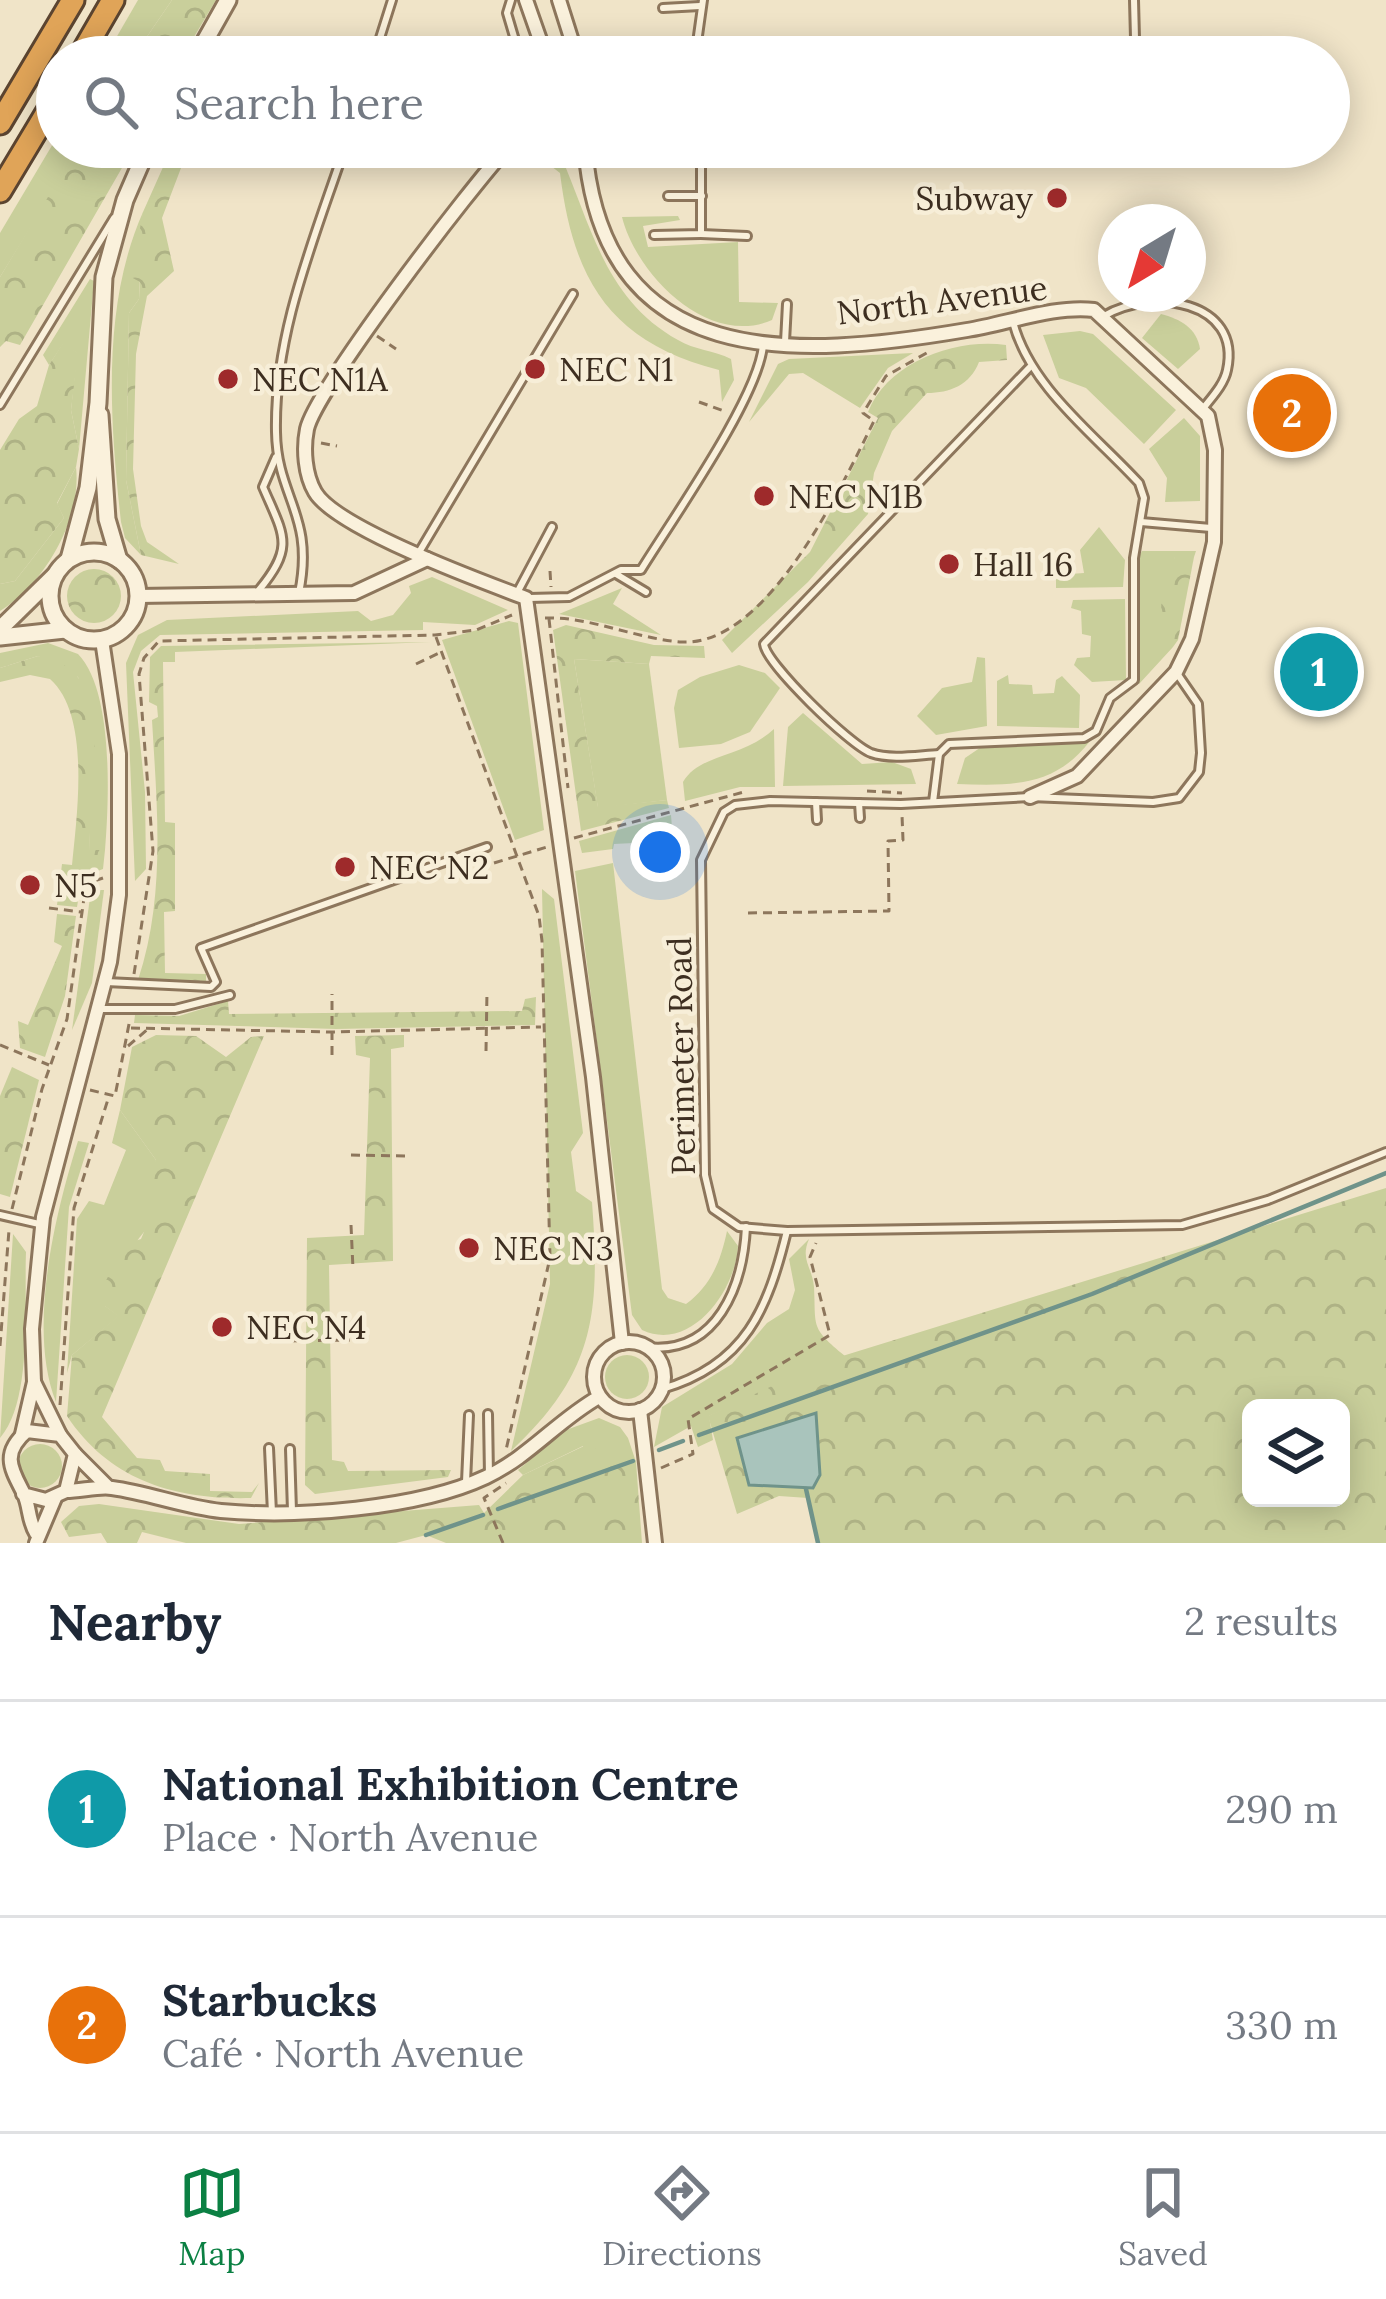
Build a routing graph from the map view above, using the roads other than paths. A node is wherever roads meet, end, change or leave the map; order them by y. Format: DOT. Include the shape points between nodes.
graph roads {
  1 [pos="73,0"];
  2 [pos="112,0"];
  3 [pos="228,0"];
  4 [pos="392,0"];
  5 [pos="511,0"];
  6 [pos="526,0"];
  7 [pos="559,0"];
  8 [pos="1134,0"];
  9 [pos="702,3"];
  10 [pos="663,8"];
  11 [pos="52,36"];
  12 [pos="92,36"];
  13 [pos="208,36"];
  14 [pos="381,36"];
  15 [pos="514,36"];
  16 [pos="539,36"];
  17 [pos="570,36"];
  18 [pos="696,36"];
  19 [pos="1135,36"];
  20 [pos="36,62"];
  21 [pos="0,123"];
  22 [pos="36,131"];
  23 [pos="139,168"];
  24 [pos="338,168"];
  25 [pos="493,168"];
  26 [pos="590,168"];
  27 [pos="701,168"];
  28 [pos="0,191"];
  29 [pos="668,196"];
  30 [pos="702,196"];
  31 [pos="125,200"];
  32 [pos="701,234"];
  33 [pos="654,235"];
  34 [pos="746,236"];
  35 [pos="573,294"];
  36 [pos="787,304"];
  37 [pos="1103,316"];
  38 [pos="1013,322"];
  39 [pos="763,342"];
  40 [pos="785,342"];
  41 [pos="1030,367"];
  42 [pos="98,403"];
  43 [pos="0,405"];
  44 [pos="1202,410"];
  45 [pos="277,454"];
  46 [pos="308,470"];
  47 [pos="285,476"];
  48 [pos="1141,523"];
  49 [pos="552,527"];
  50 [pos="1215,528"];
  51 [pos="422,557"];
  52 [pos="69,560"];
  53 [pos="119,560"];
  54 [pos="616,574"];
  55 [pos="55,575"];
  56 [pos="646,592"];
  57 [pos="257,593"];
  58 [pos="299,593"];
  59 [pos="138,596"];
  60 [pos="521,596"];
  61 [pos="65,630"];
  62 [pos="0,633"];
  63 [pos="102,640"];
  64 [pos="1176,672"];
  65 [pos="1107,708"];
  66 [pos="1126,726"];
  67 [pos="939,754"];
  68 [pos="1030,797"];
  69 [pos="816,802"];
  70 [pos="933,802"];
  71 [pos="859,803"];
  72 [pos="860,818"];
  73 [pos="817,820"];
  74 [pos="487,847"];
  75 [pos="106,982"];
  76 [pos="230,995"];
  77 [pos="98,1009"];
  78 [pos="1386,1152"];
  79 [pos="0,1215"];
  80 [pos="42,1224"];
  81 [pos="746,1227"];
  82 [pos="788,1231"];
  83 [pos="622,1342"];
  84 [pos="647,1347"];
  85 [pos="34,1382"];
  86 [pos="662,1389"];
  87 [pos="599,1397"];
  88 [pos="640,1410"];
  89 [pos="488,1414"];
  90 [pos="469,1415"];
  91 [pos="60,1435"];
  92 [pos="18,1440"];
  93 [pos="269,1448"];
  94 [pos="290,1448"];
  95 [pos="74,1454"];
  96 [pos="0,1456"];
  97 [pos="488,1476"];
  98 [pos="0,1479"];
  99 [pos="466,1485"];
  100 [pos="108,1487"];
  101 [pos="20,1490"];
  102 [pos="61,1494"];
  103 [pos="292,1511"];
  104 [pos="272,1513"];
  105 [pos="36,1538"];
  106 [pos="655,1543"];
  1 -- 11 [label="highway"];
  2 -- 12 [label="highway"];
  3 -- 13 [label="street"];
  4 -- 14 [label="lane"];
  5 -- 15 [label="lane"];
  6 -- 16 [label="street"];
  7 -- 17 [label="street"];
  8 -- 19 [label="lane"];
  9 -- 10 [label="lane"];
  9 -- 18 [label="lane"];
  20 -- 21 [label="highway"];
  22 -- 28 [label="highway"];
  23 -- 31 [label="street"];
  24 -- 45 [label="lane" via="282,339"];
  25 -- 46 [label="street" via="315,409"];
  26 -- 39 [label="street, North Avenue" via="607,237 638,285 693,329"];
  27 -- 30 [label="lane"];
  29 -- 30 [label="lane"];
  30 -- 32 [label="lane"];
  31 -- 42 [label="street" via="104,277"];
  31 -- 43 [label="lane"];
  32 -- 33 [label="lane"];
  32 -- 34 [label="lane"];
  35 -- 51 [label="lane"];
  36 -- 40 [label="lane"];
  37 -- 38 [label="street, North Avenue" via="1081,308"];
  37 -- 44 [label="street"];
  37 -- 44 [label="lane" via="1147,300 1180,301 1204,315 1228,358 1225,378"];
  38 -- 40 [label="street, North Avenue"];
  38 -- 41 [label="lane"];
  39 -- 40 [label="street, North Avenue"];
  39 -- 54 [label="lane" via="734,415 641,570"];
  41 -- 48 [label="lane" via="1139,482"];
  41 -- 67 [label="lane" via="764,644 772,664 855,744 873,754"];
  42 -- 52 [label="street"];
  42 -- 53 [label="street" via="106,519"];
  44 -- 50 [label="street" via="1213,429"];
  45 -- 47 [label="lane"];
  45 -- 57 [label="lane" via="263,488 286,540 280,565"];
  46 -- 47 [label="lane"];
  46 -- 51 [label="street" via="317,496 333,510"];
  47 -- 58 [label="lane" via="304,531"];
  48 -- 50 [label="lane"];
  48 -- 65 [label="lane" via="1134,680"];
  49 -- 60 [label="lane"];
  50 -- 64 [label="street" via="1192,639"];
  51 -- 58 [label="street" via="355,593"];
  51 -- 60 [label="street"];
  52 -- 53 [label="street" via="85,553"];
  52 -- 55 [label="street"];
  53 -- 59 [label="street"];
  54 -- 56 [label="lane"];
  54 -- 60 [label="lane" via="569,597"];
  55 -- 61 [label="street" via="52,610"];
  55 -- 62 [label="street"];
  57 -- 58 [label="street"];
  57 -- 59 [label="street"];
  59 -- 63 [label="street" via="128,624"];
  60 -- 83 [label="street" via="593,1077"];
  61 -- 62 [label="street"];
  61 -- 63 [label="street"];
  63 -- 75 [label="street" via="115,698 122,824"];
  64 -- 66 [label="street"];
  64 -- 68 [label="lane, Perimeter Road" via="1198,704 1199,772 1190,789 1154,802"];
  65 -- 66 [label="lane"];
  65 -- 67 [label="lane" via="1084,738 969,739"];
  66 -- 68 [label="street" via="1077,776"];
  67 -- 70 [label="lane"];
  68 -- 70 [label="lane, Perimeter Road"];
  69 -- 71 [label="lane, Perimeter Road"];
  69 -- 73 [label="lane"];
  69 -- 81 [label="lane, Perimeter Road" via="735,805 716,824 701,860 707,1192 713,1209"];
  70 -- 71 [label="lane, Perimeter Road"];
  71 -- 72 [label="lane"];
  74 -- 75 [label="lane" via="200,948 216,982 211,987"];
  75 -- 77 [label="street"];
  76 -- 77 [label="lane" via="175,1010"];
  77 -- 80 [label="street"];
  78 -- 82 [label="lane" via="1182,1225"];
  79 -- 80 [label="lane"];
  80 -- 85 [label="street"];
  81 -- 82 [label="lane"];
  81 -- 84 [label="lane" via="744,1264 723,1312 686,1344"];
  82 -- 86 [label="lane" via="754,1327 704,1372"];
  83 -- 84 [label="street"];
  83 -- 87 [label="street" via="598,1362"];
  84 -- 86 [label="street" via="663,1367"];
  85 -- 91 [label="street"];
  85 -- 92 [label="street"];
  86 -- 88 [label="street"];
  87 -- 88 [label="street" via="624,1412"];
  87 -- 97 [label="street"];
  88 -- 106 [label="street"];
  89 -- 97 [label="lane"];
  90 -- 99 [label="lane"];
  91 -- 92 [label="street" via="42,1429"];
  91 -- 95 [label="street"];
  92 -- 96 [label="street"];
  92 -- 101 [label="street" via="9,1466"];
  93 -- 104 [label="lane"];
  94 -- 103 [label="lane"];
  95 -- 100 [label="street"];
  95 -- 102 [label="street"];
  97 -- 99 [label="street"];
  98 -- 101 [label="street"];
  99 -- 103 [label="street"];
  100 -- 102 [label="street"];
  100 -- 104 [label="street" via="178,1505"];
  101 -- 102 [label="street"];
  101 -- 105 [label="street"];
  102 -- 105 [label="street"];
  103 -- 104 [label="street"];
}
